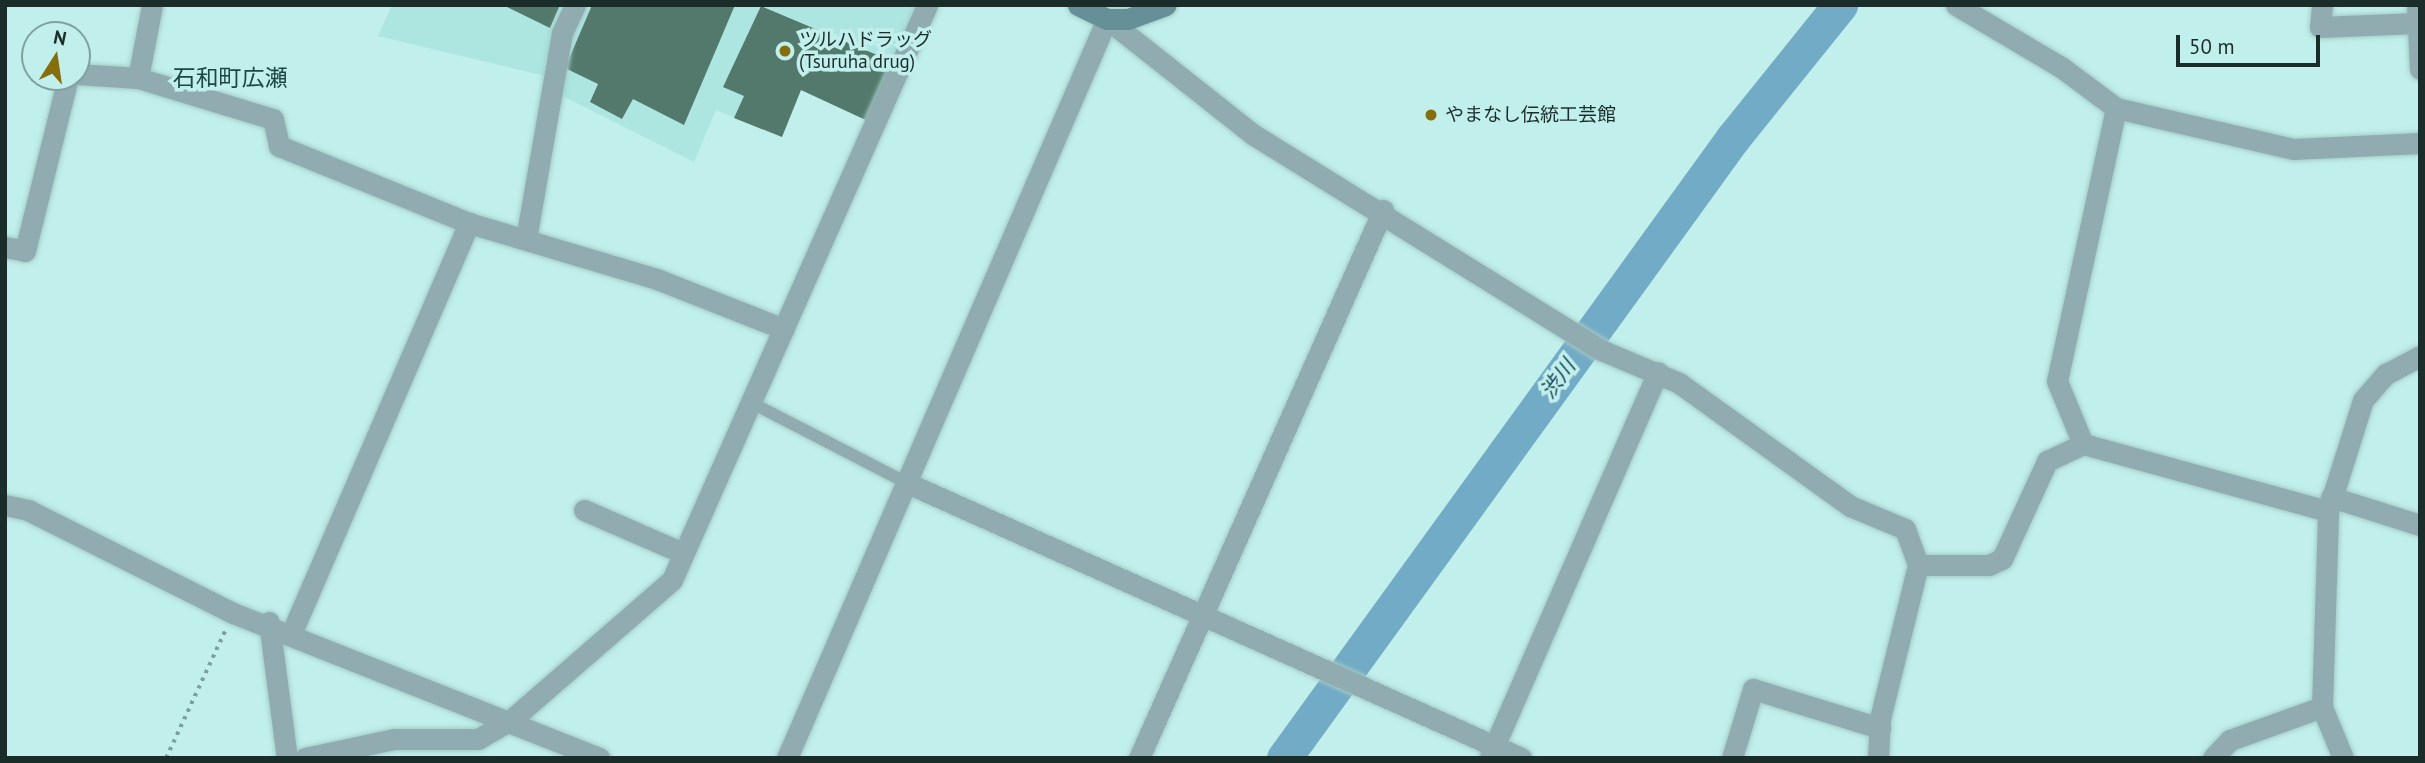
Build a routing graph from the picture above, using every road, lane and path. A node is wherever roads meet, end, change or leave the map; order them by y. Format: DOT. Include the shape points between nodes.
graph roads {
  1 [pos="152,5"];
  2 [pos="575,5"];
  3 [pos="927,5"];
  4 [pos="1078,5"];
  5 [pos="1166,5"];
  6 [pos="1956,5"];
  7 [pos="2322,5"];
  8 [pos="2417,14"];
  9 [pos="1107,19"];
  10 [pos="2420,69"];
  11 [pos="91,75"];
  12 [pos="138,78"];
  13 [pos="65,91"];
  14 [pos="2116,108"];
  15 [pos="2420,143"];
  16 [pos="1383,210"];
  17 [pos="469,223"];
  18 [pos="526,239"];
  19 [pos="5,247"];
  20 [pos="784,329"];
  21 [pos="2420,356"];
  22 [pos="1658,372"];
  23 [pos="748,401"];
  24 [pos="2084,444"];
  25 [pos="905,482"];
  26 [pos="2330,504"];
  27 [pos="5,505"];
  28 [pos="584,510"];
  29 [pos="2420,525"];
  30 [pos="683,553"];
  31 [pos="1918,565"];
  32 [pos="233,613"];
  33 [pos="1202,618"];
  34 [pos="269,622"];
  35 [pos="292,632"];
  36 [pos="2322,707"];
  37 [pos="512,720"];
  38 [pos="1880,728"];
  39 [pos="1492,752"];
  40 [pos="339,755"];
  41 [pos="166,758"];
  42 [pos="287,758"];
  43 [pos="305,758"];
  44 [pos="599,758"];
  45 [pos="786,758"];
  46 [pos="1139,758"];
  47 [pos="1521,758"];
  48 [pos="1732,758"];
  49 [pos="1878,758"];
  50 [pos="2213,758"];
  51 [pos="2343,758"];
  1 -- 12 [label="street"];
  2 -- 18 [label="street" via="562,33"];
  3 -- 20 [label="street"];
  4 -- 9 [label="main road"];
  5 -- 9 [label="main road" via="1149,16"];
  6 -- 14 [label="street" via="2061,66"];
  7 -- 8 [label="street" via="2320,27"];
  8 -- 10 [label="street"];
  9 -- 16 [label="street" via="1254,135"];
  9 -- 25 [label="street"];
  11 -- 12 [label="street"];
  12 -- 17 [label="street" via="273,119 279,145"];
  13 -- 19 [label="street" via="26,251"];
  14 -- 15 [label="street" via="2293,149"];
  14 -- 24 [label="street" via="2057,381"];
  16 -- 22 [label="street" via="1601,350"];
  16 -- 33 [label="street"];
  17 -- 18 [label="street"];
  17 -- 35 [label="street"];
  18 -- 20 [label="street" via="657,279"];
  20 -- 23 [label="street"];
  21 -- 26 [label="street" via="2386,374 2363,400"];
  22 -- 31 [label="street" via="1850,506 1905,529"];
  22 -- 39 [label="street"];
  23 -- 25 [label="lane"];
  23 -- 30 [label="street"];
  24 -- 26 [label="street"];
  24 -- 31 [label="street" via="2047,461 2002,559 1989,565"];
  25 -- 33 [label="street"];
  25 -- 45 [label="street"];
  26 -- 29 [label="street"];
  26 -- 36 [label="street"];
  27 -- 32 [label="street" via="28,510"];
  28 -- 30 [label="street"];
  30 -- 37 [label="street" via="672,580"];
  31 -- 38 [label="street"];
  32 -- 34 [label="street"];
  32 -- 41 [label="path"];
  33 -- 39 [label="street" via="1361,687"];
  33 -- 46 [label="street"];
  34 -- 35 [label="street"];
  34 -- 42 [label="street"];
  35 -- 37 [label="street"];
  36 -- 50 [label="street" via="2230,740"];
  36 -- 51 [label="street"];
  37 -- 40 [label="street" via="478,739 394,739"];
  37 -- 44 [label="street"];
  38 -- 48 [label="street" via="1753,689"];
  38 -- 49 [label="street"];
  39 -- 47 [label="street"];
  40 -- 43 [label="street"];
}
